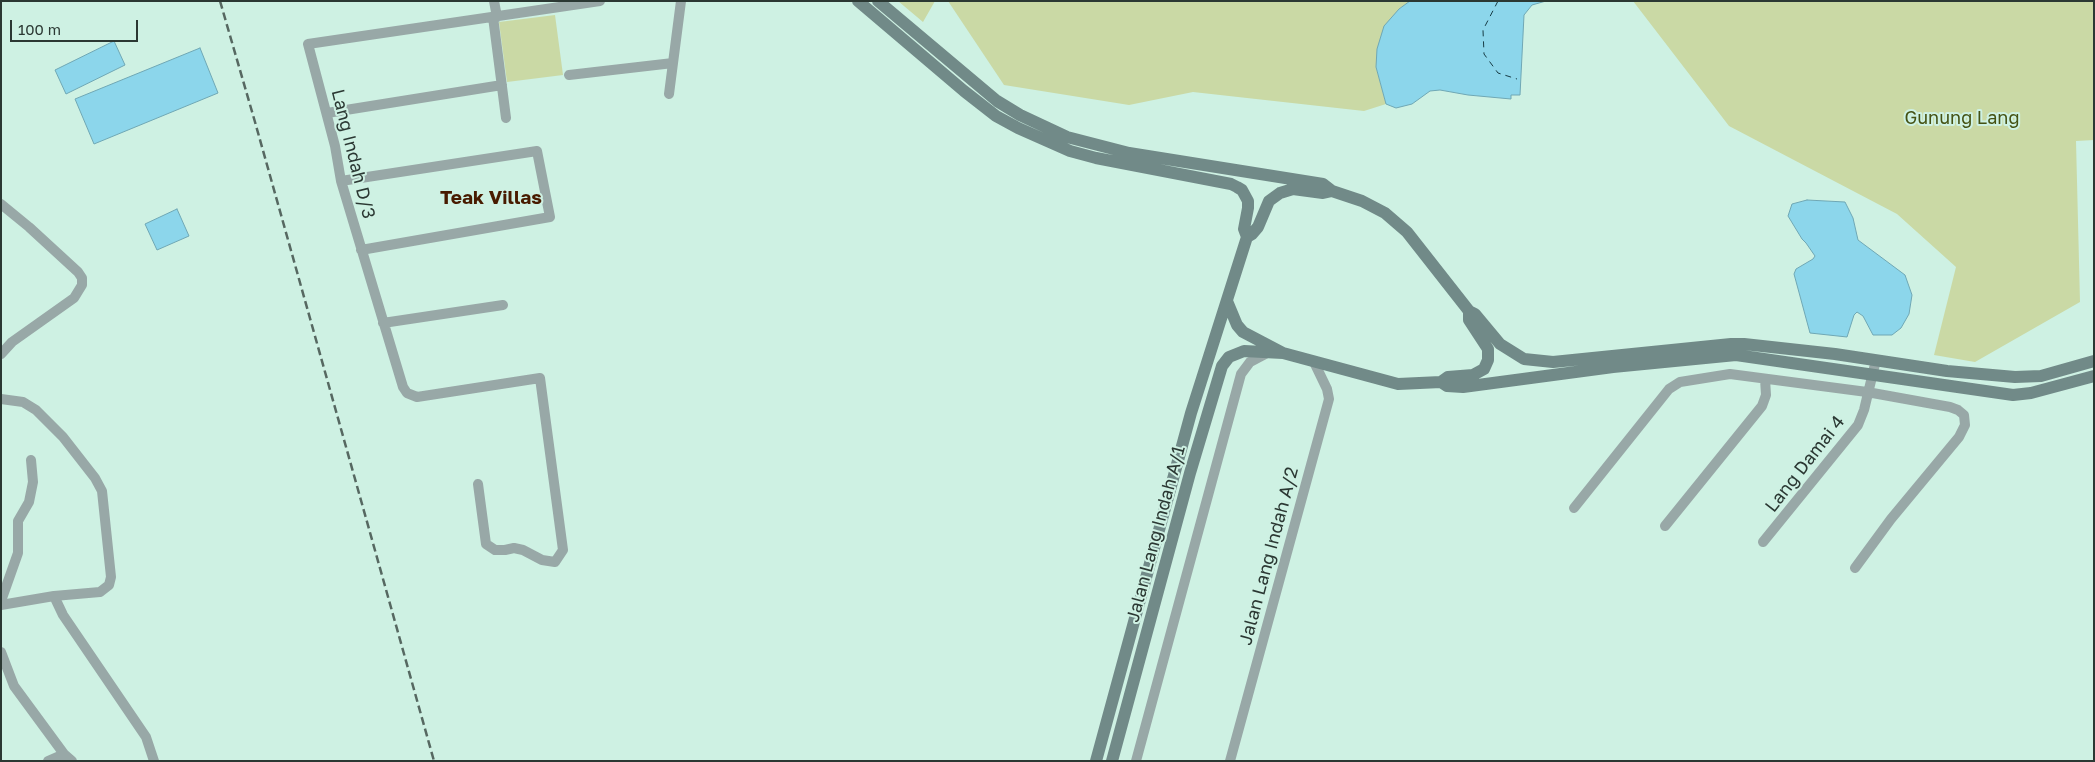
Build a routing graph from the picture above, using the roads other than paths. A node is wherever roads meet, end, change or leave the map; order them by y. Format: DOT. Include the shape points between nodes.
graph roads {
  1 [pos="494,1"];
  2 [pos="600,1"];
  3 [pos="681,1"];
  4 [pos="858,1"];
  5 [pos="878,1"];
  6 [pos="495,17"];
  7 [pos="673,63"];
  8 [pos="569,75"];
  9 [pos="502,86"];
  10 [pos="669,94"];
  11 [pos="327,113"];
  12 [pos="506,118"];
  13 [pos="341,181"];
  14 [pos="1332,191"];
  15 [pos="1,204"];
  16 [pos="1247,237"];
  17 [pos="361,250"];
  18 [pos="1227,301"];
  19 [pos="503,305"];
  20 [pos="1469,312"];
  21 [pos="383,323"];
  22 [pos="1267,353"];
  23 [pos="1283,353"];
  24 [pos="1,354"];
  25 [pos="1876,360"];
  26 [pos="2094,361"];
  27 [pos="1314,362"];
  28 [pos="1873,375"];
  29 [pos="2094,376"];
  30 [pos="1765,379"];
  31 [pos="1441,382"];
  32 [pos="1867,392"];
  33 [pos="1,399"];
  34 [pos="31,460"];
  35 [pos="478,484"];
  36 [pos="1574,508"];
  37 [pos="1665,526"];
  38 [pos="1764,542"];
  39 [pos="1855,568"];
  40 [pos="54,596"];
  41 [pos="1,603"];
  42 [pos="1,652"];
  43 [pos="68,757"];
  44 [pos="48,761"];
  45 [pos="154,761"];
  46 [pos="1096,761"];
  47 [pos="1112,761"];
  48 [pos="1136,761"];
  49 [pos="1230,761"];
  1 -- 6 [label="street"];
  2 -- 6 [label="street"];
  3 -- 7 [label="street"];
  4 -- 16 [label="street" via="964,91 996,116 1018,128 1070,151 1230,184 1242,190 1248,201 1244,229"];
  5 -- 14 [label="street" via="997,101 1068,137 1129,153 1323,184"];
  6 -- 9 [label="street"];
  6 -- 11 [label="street, Lang Indah D/3" via="308,44"];
  7 -- 8 [label="street"];
  7 -- 10 [label="street"];
  9 -- 11 [label="street"];
  9 -- 12 [label="street"];
  11 -- 13 [label="street, Lang Indah D/3"];
  13 -- 17 [label="street, Lang Indah D/3"];
  13 -- 17 [label="street" via="537,151 550,217"];
  14 -- 16 [label="street" via="1293,189 1280,192 1269,201 1258,227"];
  14 -- 20 [label="street" via="1362,201 1400,224"];
  15 -- 24 [label="street" via="29,226 82,278 82,285 74,298 12,342"];
  16 -- 18 [label="street"];
  17 -- 21 [label="street, Lang Indah D/3"];
  18 -- 23 [label="street" via="1243,332"];
  18 -- 46 [label="street" via="1191,413"];
  19 -- 21 [label="street"];
  20 -- 25 [label="street" via="1477,315 1504,346 1530,361 1564,361 1732,344"];
  20 -- 31 [label="street" via="1470,320 1488,349 1486,365 1477,374"];
  21 -- 35 [label="street, Lang Indah D/3" via="403,387 407,393 417,397 540,378 563,550 555,562 542,560 523,550 495,550 486,544"];
  22 -- 23 [label="street, Jalan Lang Indah A/1"];
  22 -- 47 [label="street, Jalan Lang Indah A/1" via="1244,351 1229,357 1222,366"];
  22 -- 48 [label="street" via="1250,362 1241,374"];
  23 -- 27 [label="street"];
  25 -- 26 [label="street" via="2015,378 2041,376"];
  25 -- 28 [label="street, Lang Damai 4"];
  27 -- 31 [label="street" via="1398,384"];
  27 -- 49 [label="street, Jalan Lang Indah A/2" via="1329,399"];
  28 -- 29 [label="street" via="2013,395"];
  28 -- 31 [label="street" via="1736,356 1612,367 1463,387 1447,386"];
  28 -- 32 [label="street, Lang Damai 4"];
  30 -- 32 [label="street"];
  30 -- 36 [label="street" via="1721,374 1680,382 1669,389"];
  30 -- 37 [label="street" via="1766,395 1762,406"];
  32 -- 38 [label="street, Lang Damai 4" via="1858,425"];
  32 -- 39 [label="street" via="1950,407 1964,416 1965,425 1959,437"];
  33 -- 40 [label="street" via="22,402 43,416 95,478 102,492 111,568 110,586 100,592"];
  34 -- 41 [label="street" via="33,482 29,502 18,521 18,553"];
  40 -- 41 [label="street"];
  40 -- 45 [label="street" via="63,615 146,737"];
  42 -- 43 [label="street" via="14,686"];
  43 -- 44 [label="street"];
}
